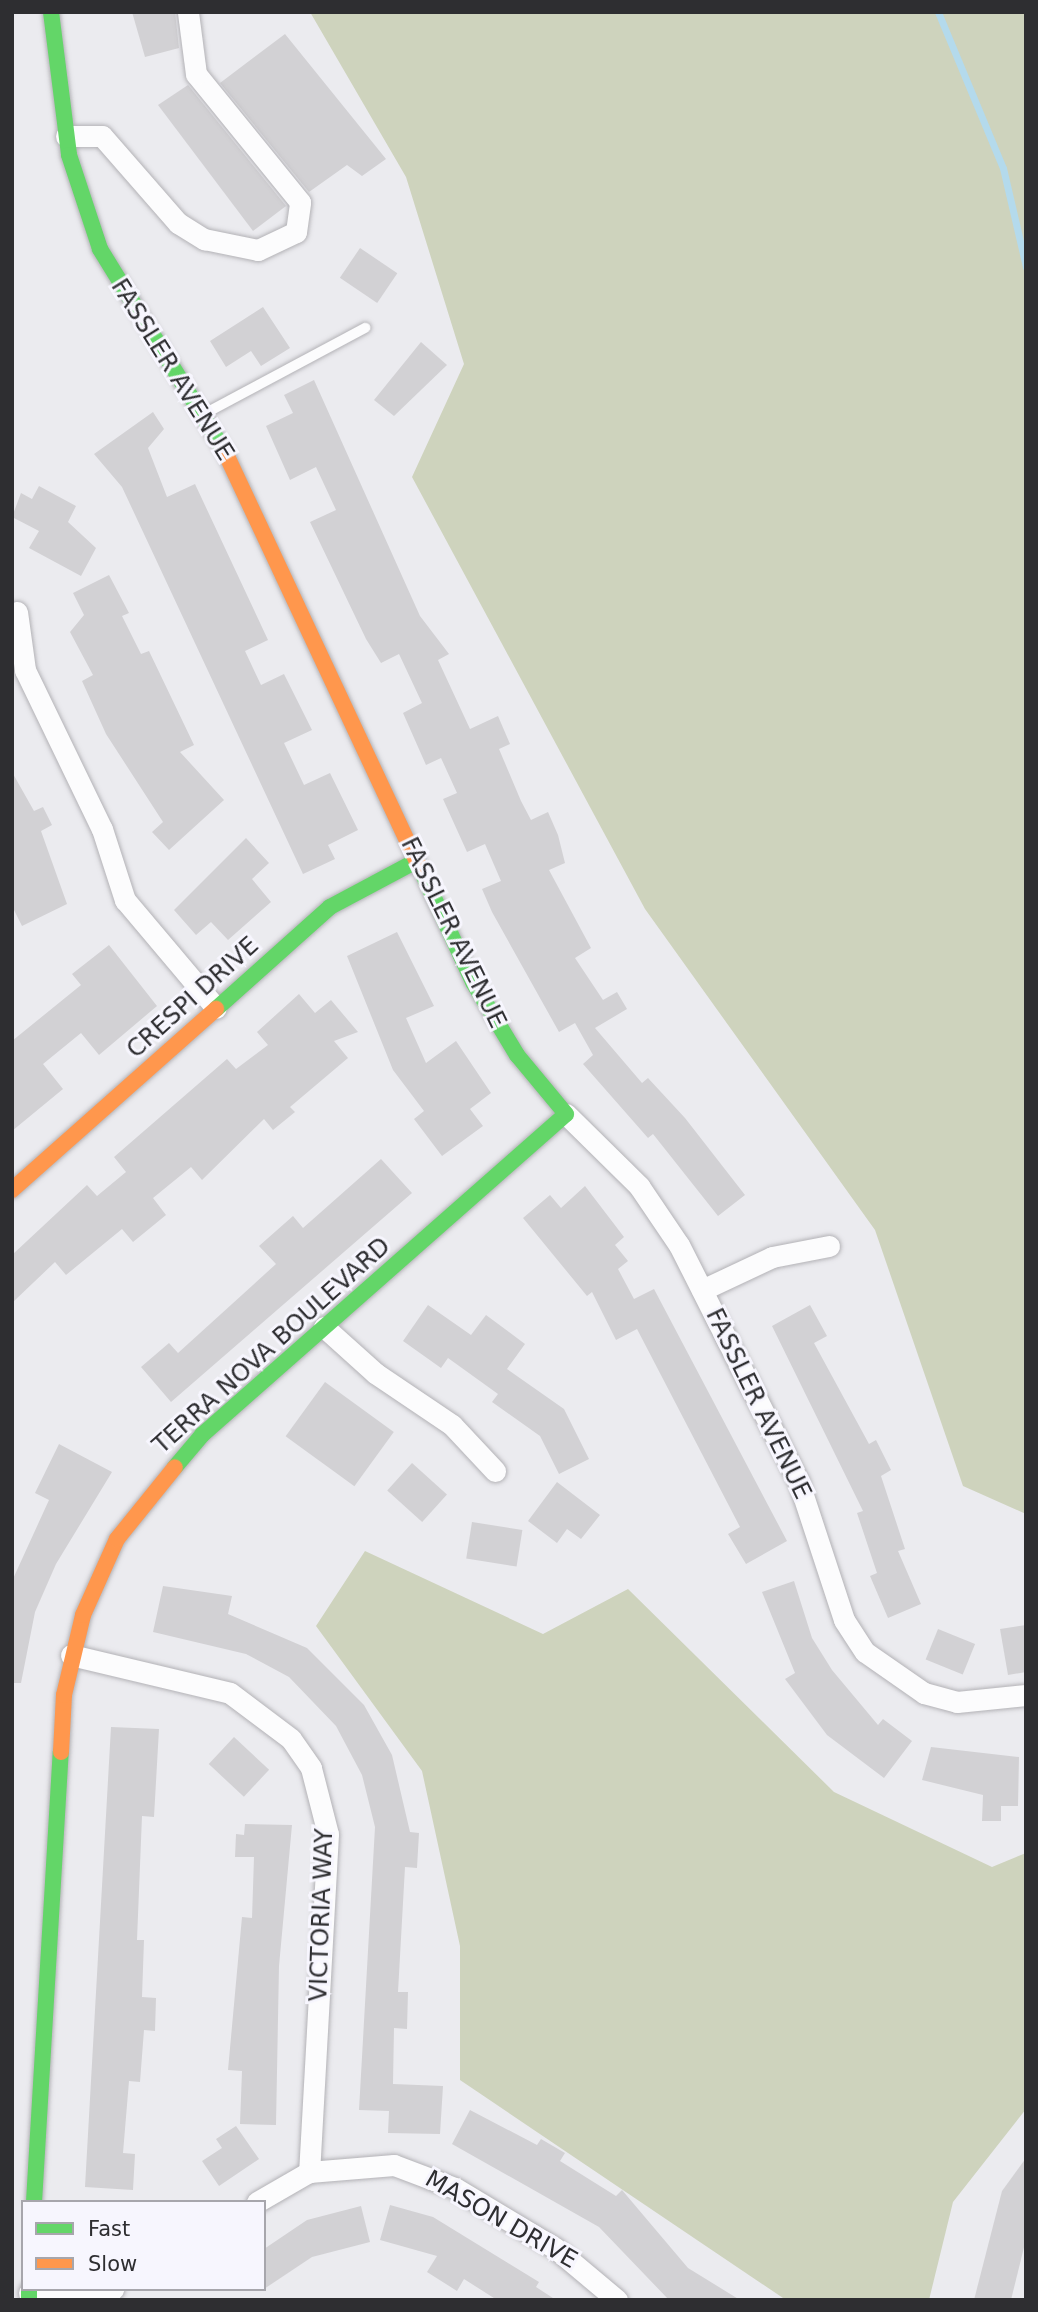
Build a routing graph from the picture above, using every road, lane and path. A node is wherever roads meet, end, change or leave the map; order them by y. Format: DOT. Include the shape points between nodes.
graph roads {
  1 [pos="51,12"];
  2 [pos="188,12"];
  3 [pos="66,136"];
  4 [pos="365,328"];
  5 [pos="204,414"];
  6 [pos="17,612"];
  7 [pos="416,860"];
  8 [pos="216,1008"];
  9 [pos="566,1115"];
  10 [pos="12,1190"];
  11 [pos="829,1245"];
  12 [pos="702,1290"];
  13 [pos="324,1327"];
  14 [pos="495,1471"];
  15 [pos="71,1656"];
  16 [pos="1026,1695"];
  17 [pos="309,2172"];
  18 [pos="34,2200"];
  19 [pos="260,2200"];
  20 [pos="103,2291"];
  21 [pos="29,2294"];
  22 [pos="617,2300"];
  1 -- 3 [label="street, FASSLER AVENUE"];
  2 -- 3 [label="street" via="196,74 300,202 296,232 258,250 204,239 178,223 102,136"];
  3 -- 5 [label="street, FASSLER AVENUE" via="100,250"];
  4 -- 5 [label="lane"];
  5 -- 7 [label="street, FASSLER AVENUE"];
  6 -- 8 [label="street" via="25,670 102,829 125,900"];
  7 -- 8 [label="street, CRESPI DRIVE" via="330,907"];
  7 -- 9 [label="street, FASSLER AVENUE" via="495,1021"];
  8 -- 10 [label="street, CRESPI DRIVE"];
  9 -- 12 [label="street, FASSLER AVENUE" via="639,1186"];
  9 -- 13 [label="street, TERRA NOVA BOULEVARD"];
  11 -- 12 [label="street" via="772,1257"];
  12 -- 16 [label="street, FASSLER AVENUE" via="799,1483 844,1620 865,1652 924,1693 957,1702"];
  13 -- 14 [label="street" via="375,1373 452,1425"];
  13 -- 15 [label="street, TERRA NOVA BOULEVARD" via="202,1435 140,1504 99,1575"];
  15 -- 17 [label="street, VICTORIA WAY" via="230,1693 291,1739 311,1768 328,1834"];
  15 -- 18 [label="street, TERRA NOVA BOULEVARD"];
  17 -- 19 [label="street, MASON DRIVE"];
  17 -- 22 [label="street, MASON DRIVE" via="365,2163 425,2174 555,2248"];
  20 -- 21 [label="street"];
}
